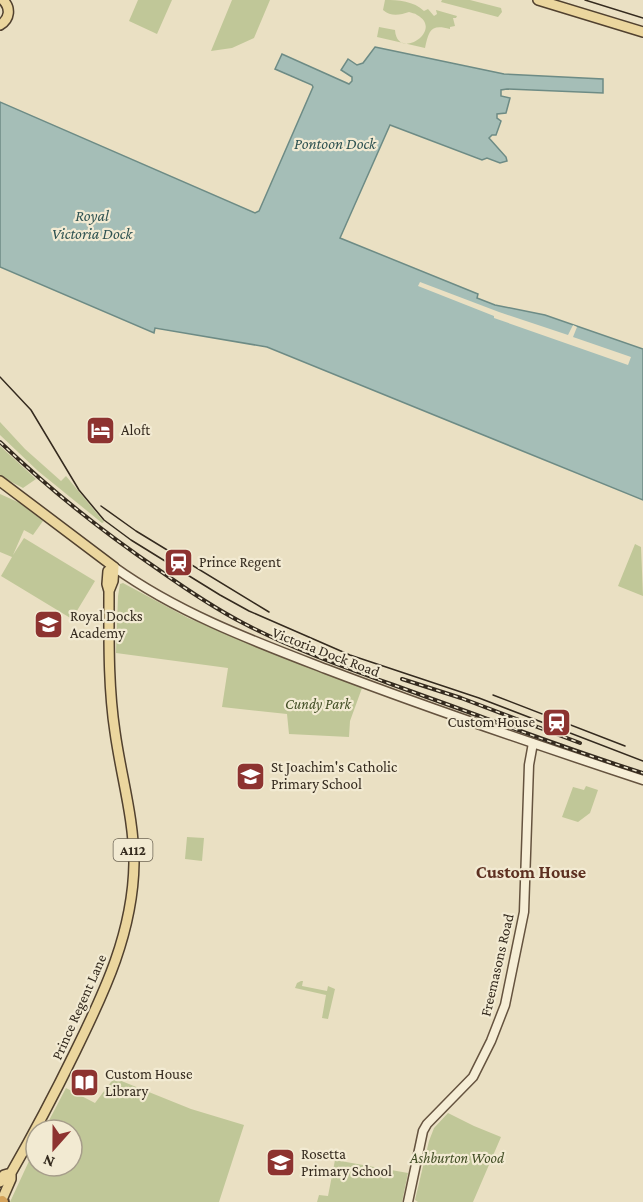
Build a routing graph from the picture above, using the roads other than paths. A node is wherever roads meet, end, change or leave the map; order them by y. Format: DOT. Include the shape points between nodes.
graph roads {
  1 [pos="538,0"];
  2 [pos="5,1"];
  3 [pos="3,22"];
  4 [pos="643,32"];
  5 [pos="0,481"];
  6 [pos="114,567"];
  7 [pos="533,743"];
  8 [pos="643,780"];
  9 [pos="11,1173"];
  10 [pos="0,1182"];
  11 [pos="2,1202"];
  12 [pos="408,1202"];
  1 -- 4 [label="main road"];
  2 -- 3 [label="main road" via="8,14"];
  5 -- 6 [label="main road, Victoria Dock Road"];
  6 -- 7 [label="street, Victoria Dock Road" via="173,605 221,626 358,681"];
  6 -- 9 [label="main road, Prince Regent Lane / A112" via="109,591 111,688 133,854 129,909 109,981 50,1104"];
  7 -- 8 [label="street, Victoria Dock Road"];
  7 -- 12 [label="street, Freemasons Road" via="524,903 505,1005 473,1077 423,1131"];
  9 -- 10 [label="main road, Prince Regent Lane / A112"];
  9 -- 11 [label="main road, Prince Regent Lane / A112"];
}
